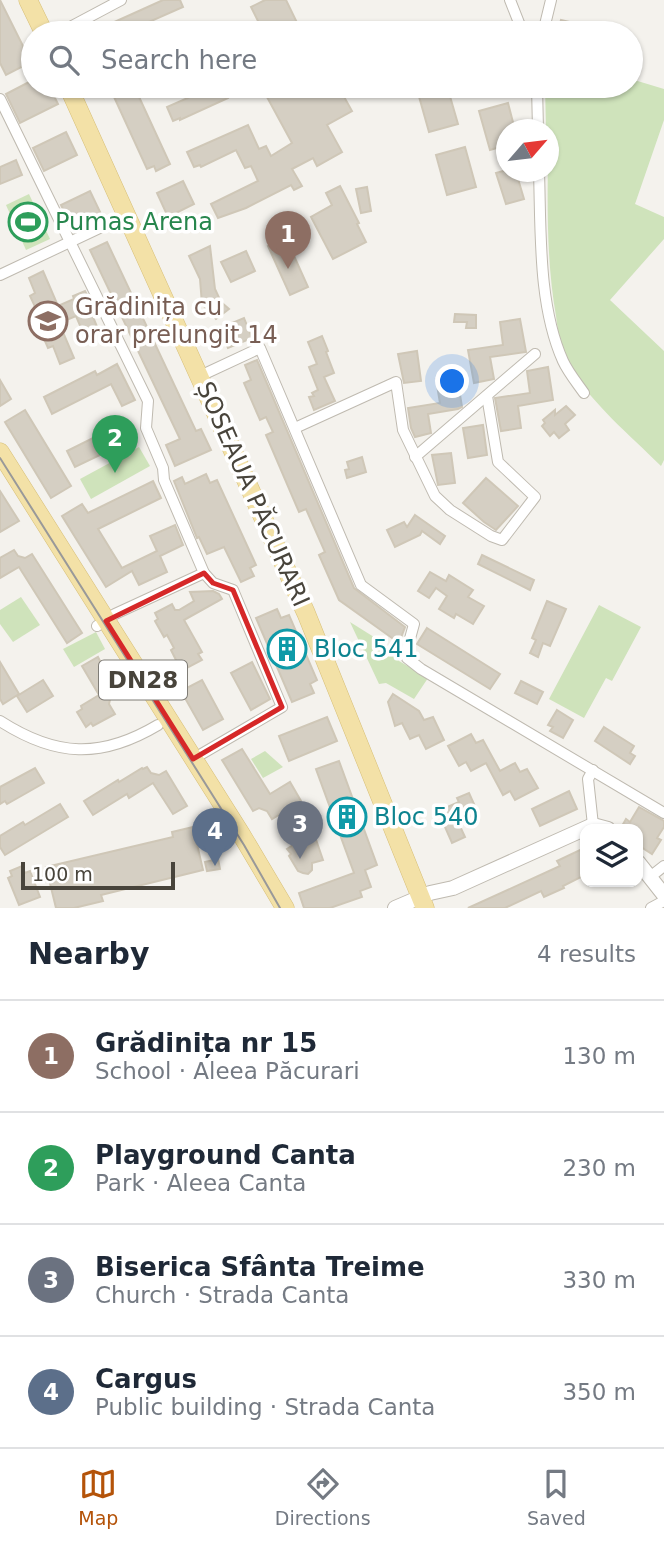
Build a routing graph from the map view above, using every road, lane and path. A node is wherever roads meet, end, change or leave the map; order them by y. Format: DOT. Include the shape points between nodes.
graph roads {
  1 [pos="28,0"];
  2 [pos="40,0"];
  3 [pos="121,0"];
  4 [pos="510,0"];
  5 [pos="551,0"];
  6 [pos="38,21"];
  7 [pos="51,21"];
  8 [pos="81,21"];
  9 [pos="518,21"];
  10 [pos="546,21"];
  11 [pos="73,98"];
  12 [pos="85,98"];
  13 [pos="537,98"];
  14 [pos="0,99"];
  15 [pos="538,119"];
  16 [pos="539,182"];
  17 [pos="127,215"];
  18 [pos="68,242"];
  19 [pos="0,275"];
  20 [pos="535,354"];
  21 [pos="205,374"];
  22 [pos="584,393"];
  23 [pos="487,396"];
  24 [pos="295,428"];
  25 [pos="0,452"];
  26 [pos="415,457"];
  27 [pos="0,471"];
  28 [pos="204,573"];
  29 [pos="101,624"];
  30 [pos="0,721"];
  31 [pos="158,725"];
  32 [pos="193,759"];
  33 [pos="593,770"];
  34 [pos="664,813"];
  35 [pos="593,824"];
  36 [pos="580,831"];
  37 [pos="664,866"];
  38 [pos="643,868"];
  39 [pos="650,877"];
  40 [pos="664,895"];
  41 [pos="664,901"];
  42 [pos="430,904"];
  43 [pos="271,908"];
  44 [pos="285,908"];
  45 [pos="394,908"];
  46 [pos="651,908"];
  1 -- 6 [label="main road"];
  2 -- 7 [label="main road"];
  3 -- 8 [label="street"];
  4 -- 9 [label="street"];
  5 -- 10 [label="street"];
  11 -- 17 [label="main road, ȘOSEAUA PĂCURARI"];
  12 -- 21 [label="main road, ȘOSEAUA PĂCURARI"];
  13 -- 15 [label="street"];
  14 -- 18 [label="street"];
  16 -- 22 [label="street" via="542,253 554,336 564,363"];
  17 -- 18 [label="street"];
  17 -- 21 [label="main road, ȘOSEAUA PĂCURARI"];
  18 -- 19 [label="street"];
  18 -- 28 [label="street" via="148,401 146,428"];
  20 -- 23 [label="street"];
  21 -- 24 [label="street" via="260,348"];
  21 -- 42 [label="main road, ȘOSEAUA PĂCURARI"];
  23 -- 26 [label="street"];
  23 -- 26 [label="street" via="498,462 536,497 502,540 435,496"];
  24 -- 26 [label="street" via="396,382 403,430"];
  24 -- 33 [label="street" via="362,585 414,624 407,658"];
  25 -- 29 [label="main road, DN28"];
  27 -- 29 [label="main road, DN28"];
  28 -- 29 [label="street"];
  28 -- 32 [label="street" via="213,583 233,590 282,707"];
  29 -- 31 [label="main road, DN28"];
  29 -- 32 [label="main road, DN28"];
  30 -- 31 [label="street" via="40,741 76,750 125,743"];
  31 -- 43 [label="main road, DN28"];
  32 -- 44 [label="main road, DN28"];
  33 -- 34 [label="street"];
  33 -- 35 [label="street" via="588,779"];
  36 -- 42 [label="street" via="453,888"];
  37 -- 39 [label="street"];
  38 -- 39 [label="street"];
  39 -- 40 [label="street"];
  41 -- 46 [label="street"];
  42 -- 45 [label="street"];
}
